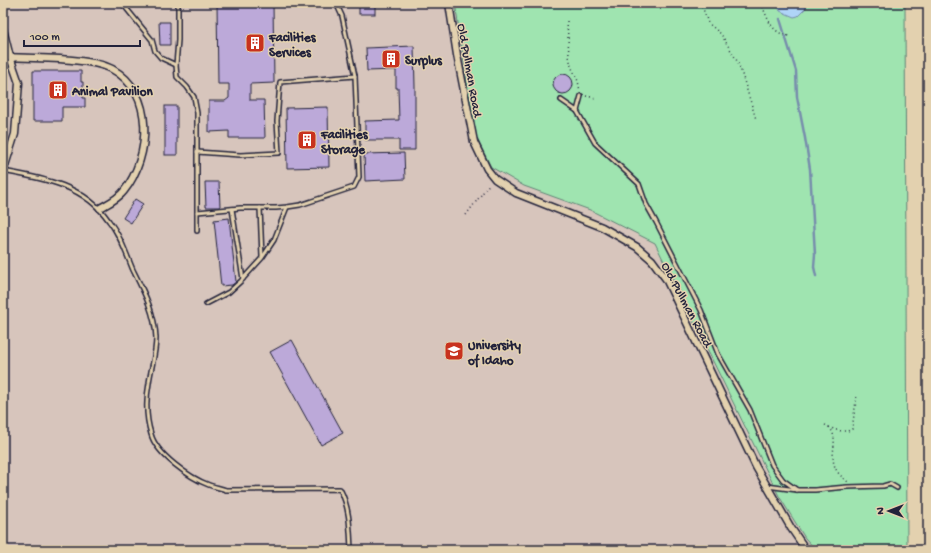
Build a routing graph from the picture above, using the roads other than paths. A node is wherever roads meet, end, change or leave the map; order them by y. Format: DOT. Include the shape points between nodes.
graph roads {
  1 [pos="122,3"];
  2 [pos="178,3"];
  3 [pos="336,3"];
  4 [pos="449,3"];
  5 [pos="3,29"];
  6 [pos="6,58"];
  7 [pos="176,65"];
  8 [pos="355,76"];
  9 [pos="581,96"];
  10 [pos="561,100"];
  11 [pos="577,111"];
  12 [pos="197,152"];
  13 [pos="3,171"];
  14 [pos="287,207"];
  15 [pos="100,208"];
  16 [pos="260,208"];
  17 [pos="232,209"];
  18 [pos="197,212"];
  19 [pos="197,231"];
  20 [pos="262,258"];
  21 [pos="243,279"];
  22 [pos="206,304"];
  23 [pos="767,486"];
  24 [pos="897,488"];
  25 [pos="797,490"];
  26 [pos="351,550"];
  27 [pos="806,550"];
  1 -- 7 [label="lane" via="152,40 155,51 161,58"];
  2 -- 7 [label="lane"];
  3 -- 8 [label="lane" via="342,16"];
  4 -- 23 [label="street, Old Pullman Road" via="474,142 487,169 493,177 516,193 602,227 636,247 652,260 666,279"];
  5 -- 6 [label="street"];
  6 -- 13 [label="street" via="20,83 20,93 15,134"];
  6 -- 15 [label="street" via="95,63 120,74 132,87 141,104 145,128 144,142 136,172 125,190 114,201"];
  7 -- 12 [label="lane" via="177,77 194,97 197,113"];
  8 -- 12 [label="lane" via="280,82 277,120 279,154"];
  8 -- 14 [label="lane" via="359,177 354,187"];
  9 -- 11 [label="lane"];
  10 -- 11 [label="lane"];
  11 -- 25 [label="lane" via="595,143 639,184 646,204 701,310 718,354 750,410 772,465 783,480"];
  12 -- 18 [label="lane"];
  13 -- 15 [label="lane" via="49,180 71,188"];
  14 -- 16 [label="lane"];
  14 -- 20 [label="lane" via="274,240"];
  15 -- 26 [label="lane" via="118,235 151,307 156,339 147,410 151,435 161,451 192,476 208,485 226,490 340,489 346,500 349,516"];
  16 -- 17 [label="lane"];
  16 -- 20 [label="lane"];
  17 -- 18 [label="lane"];
  17 -- 21 [label="lane"];
  18 -- 19 [label="lane"];
  20 -- 21 [label="lane"];
  21 -- 22 [label="lane" via="229,292"];
  23 -- 25 [label="lane"];
  23 -- 27 [label="street, Old Pullman Road"];
  24 -- 25 [label="lane" via="890,484"];
}
